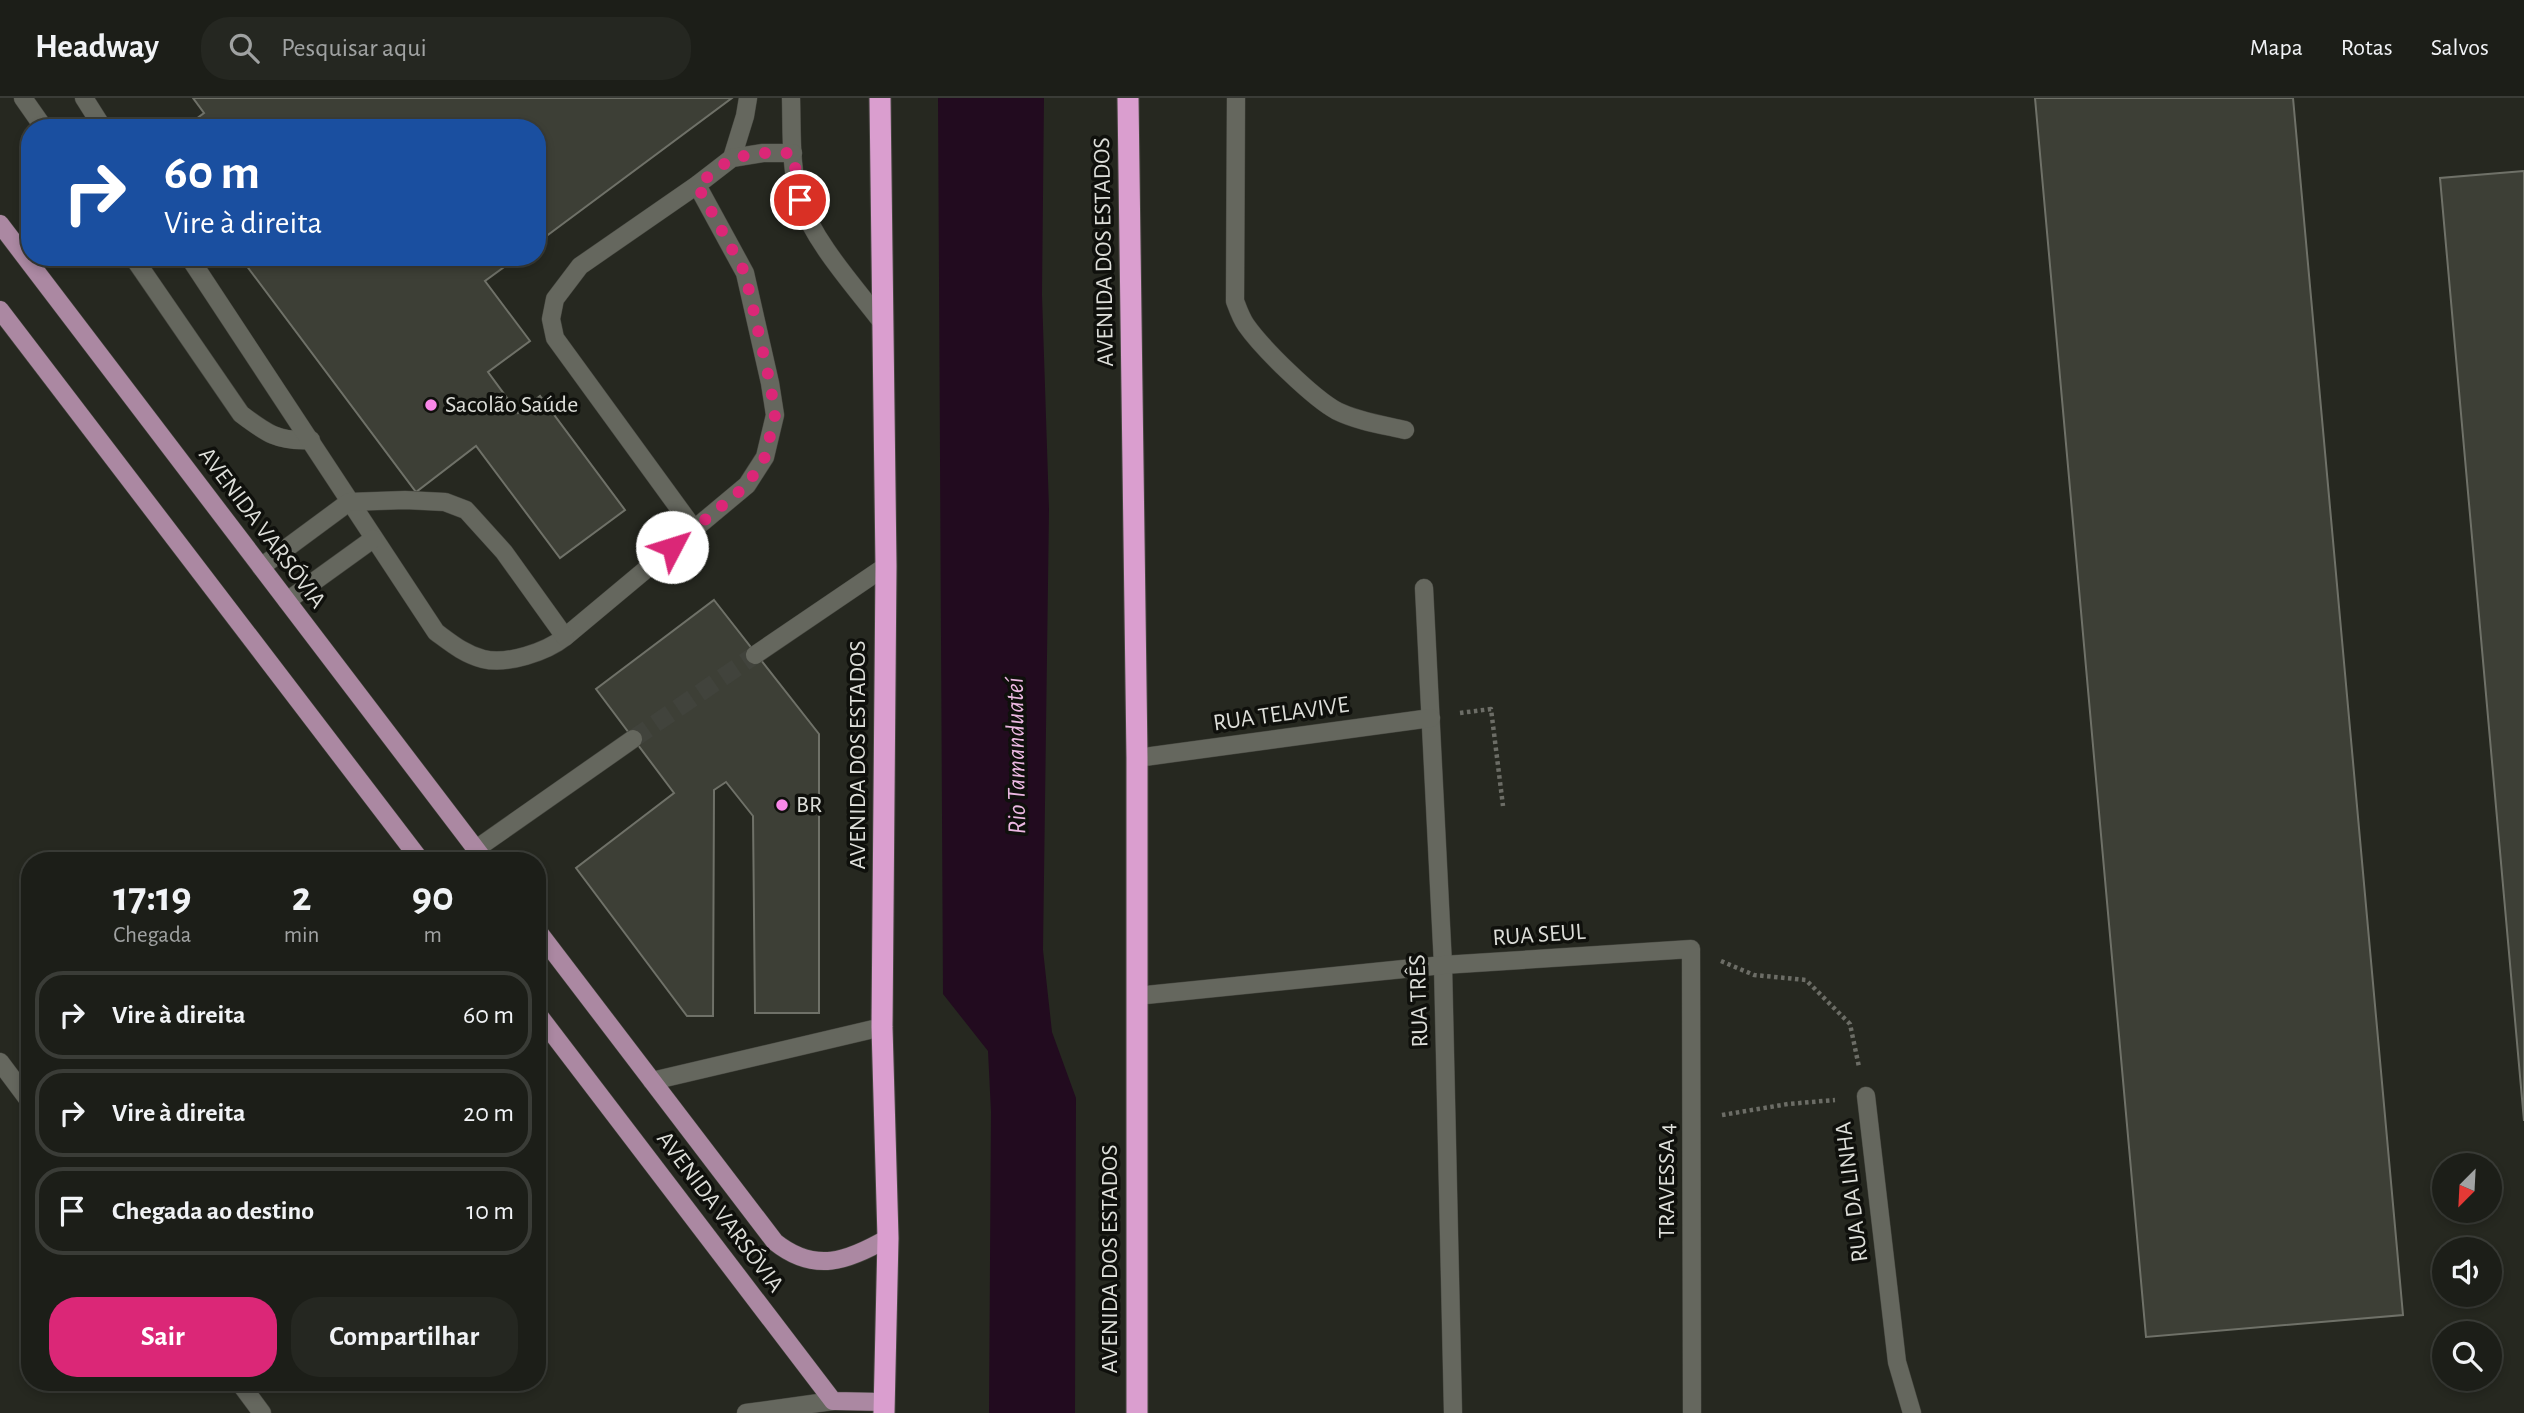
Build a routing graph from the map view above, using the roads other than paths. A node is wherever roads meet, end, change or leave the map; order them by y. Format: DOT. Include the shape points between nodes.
graph roads {
  1 [pos="23,98"];
  2 [pos="83,98"];
  3 [pos="748,98"];
  4 [pos="791,98"];
  5 [pos="880,98"];
  6 [pos="1128,98"];
  7 [pos="1236,98"];
  8 [pos="38,119"];
  9 [pos="97,119"];
  10 [pos="793,153"];
  11 [pos="732,158"];
  12 [pos="697,185"];
  13 [pos="0,225"];
  14 [pos="21,253"];
  15 [pos="31,266"];
  16 [pos="139,266"];
  17 [pos="195,266"];
  18 [pos="0,310"];
  19 [pos="884,325"];
  20 [pos="1405,430"];
  21 [pos="310,440"];
  22 [pos="349,502"];
  23 [pos="694,529"];
  24 [pos="373,539"];
  25 [pos="886,566"];
  26 [pos="261,567"];
  27 [pos="1424,588"];
  28 [pos="287,601"];
  29 [pos="565,636"];
  30 [pos="755,655"];
  31 [pos="1432,718"];
  32 [pos="634,739"];
  33 [pos="1137,758"];
  34 [pos="414,852"];
  35 [pos="478,852"];
  36 [pos="484,852"];
  37 [pos="546,942"];
  38 [pos="1690,949"];
  39 [pos="1443,965"];
  40 [pos="1136,996"];
  41 [pos="546,1025"];
  42 [pos="882,1027"];
  43 [pos="0,1062"];
  44 [pos="653,1081"];
  45 [pos="21,1090"];
  46 [pos="1866,1096"];
  47 [pos="888,1238"];
  48 [pos="246,1391"];
  49 [pos="833,1401"];
  50 [pos="884,1408"];
  51 [pos="262,1413"];
  52 [pos="746,1413"];
  53 [pos="1137,1413"];
  54 [pos="1453,1413"];
  55 [pos="1692,1413"];
  56 [pos="1912,1413"];
  1 -- 8 [label="street"];
  2 -- 9 [label="street"];
  3 -- 11 [label="street"];
  4 -- 10 [label="street"];
  5 -- 19 [label="highway, AVENIDA DOS ESTADOS"];
  6 -- 33 [label="highway, AVENIDA DOS ESTADOS"];
  7 -- 20 [label="street" via="1235,301 1244,323 1329,405 1357,418"];
  10 -- 11 [label="street"];
  10 -- 19 [label="street" via="800,200 824,246"];
  11 -- 12 [label="street"];
  12 -- 23 [label="street" via="745,273 775,415 765,457 747,485"];
  12 -- 23 [label="street" via="580,266 555,299 551,319 555,338"];
  13 -- 14 [label="main road, AVENIDA VARSÓVIA"];
  15 -- 26 [label="main road, AVENIDA VARSÓVIA"];
  16 -- 21 [label="street" via="241,414 289,442"];
  17 -- 21 [label="street"];
  18 -- 34 [label="main road"];
  19 -- 25 [label="highway, AVENIDA DOS ESTADOS"];
  21 -- 22 [label="street"];
  22 -- 24 [label="street"];
  22 -- 26 [label="street"];
  22 -- 29 [label="street" via="445,502 466,510 505,552"];
  23 -- 29 [label="street"];
  24 -- 28 [label="street"];
  24 -- 29 [label="street" via="436,632 459,650 485,660 522,658"];
  25 -- 30 [label="street"];
  25 -- 42 [label="highway, AVENIDA DOS ESTADOS"];
  26 -- 28 [label="main road, AVENIDA VARSÓVIA"];
  27 -- 31 [label="street, RUA TRÊS"];
  28 -- 35 [label="main road, AVENIDA VARSÓVIA"];
  31 -- 33 [label="street, RUA TELAVIVE"];
  31 -- 39 [label="street, RUA TRÊS"];
  32 -- 36 [label="street"];
  33 -- 40 [label="highway, AVENIDA DOS ESTADOS"];
  37 -- 44 [label="main road, AVENIDA VARSÓVIA"];
  38 -- 39 [label="street, RUA SEUL"];
  38 -- 55 [label="street, TRAVESSA 4"];
  39 -- 40 [label="street, RUA SEUL"];
  39 -- 54 [label="street, RUA TRÊS"];
  40 -- 53 [label="highway, AVENIDA DOS ESTADOS"];
  41 -- 49 [label="main road, AVENIDA VARSÓVIA"];
  42 -- 44 [label="street"];
  42 -- 47 [label="highway, AVENIDA DOS ESTADOS"];
  43 -- 45 [label="street"];
  44 -- 47 [label="main road, AVENIDA VARSÓVIA" via="786,1251 820,1262 842,1260"];
  46 -- 56 [label="street, RUA DA LINHA" via="1897,1362"];
  47 -- 50 [label="highway, AVENIDA DOS ESTADOS"];
  48 -- 51 [label="street"];
  49 -- 50 [label="main road"];
  49 -- 52 [label="street"];
}
